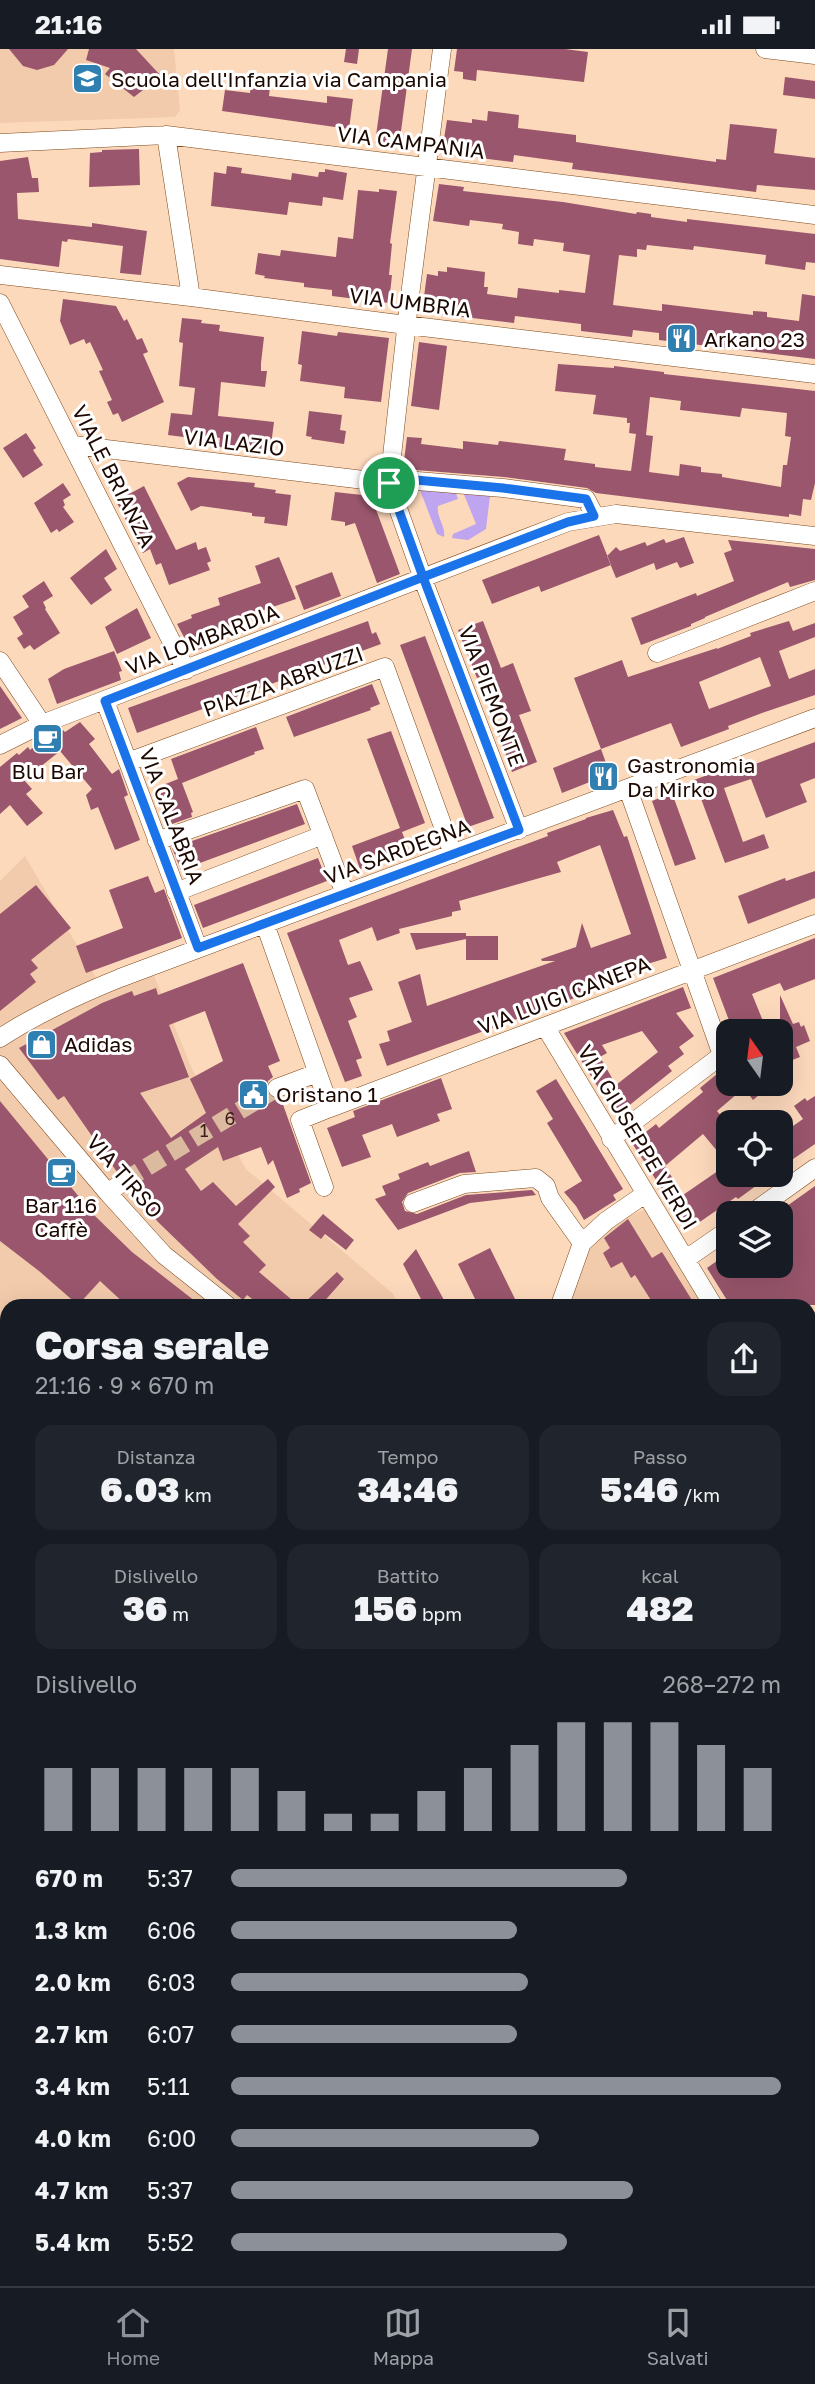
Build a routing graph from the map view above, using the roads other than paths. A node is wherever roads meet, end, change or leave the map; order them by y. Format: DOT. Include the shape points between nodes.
graph roads {
  1 [pos="442,49"];
  2 [pos="765,49"];
  3 [pos="815,55"];
  4 [pos="166,135"];
  5 [pos="0,143"];
  6 [pos="426,167"];
  7 [pos="815,215"];
  8 [pos="0,275"];
  9 [pos="191,297"];
  10 [pos="0,303"];
  11 [pos="406,325"];
  12 [pos="815,374"];
  13 [pos="73,445"];
  14 [pos="389,483"];
  15 [pos="594,516"];
  16 [pos="815,536"];
  17 [pos="423,577"];
  18 [pos="815,591"];
  19 [pos="657,653"];
  20 [pos="0,661"];
  21 [pos="187,670"];
  22 [pos="105,701"];
  23 [pos="815,718"];
  24 [pos="42,724"];
  25 [pos="0,745"];
  26 [pos="128,762"];
  27 [pos="628,789"];
  28 [pos="519,830"];
  29 [pos="323,835"];
  30 [pos="157,841"];
  31 [pos="453,854"];
  32 [pos="176,891"];
  33 [pos="345,894"];
  34 [pos="265,924"];
  35 [pos="815,924"];
  36 [pos="198,948"];
  37 [pos="692,969"];
  38 [pos="546,1028"];
  39 [pos="0,1038"];
  40 [pos="0,1065"];
  41 [pos="317,1073"];
  42 [pos="277,1088"];
  43 [pos="330,1108"];
  44 [pos="611,1139"];
  45 [pos="815,1167"];
  46 [pos="124,1181"];
  47 [pos="324,1187"];
  48 [pos="108,1193"];
  49 [pos="645,1194"];
  50 [pos="768,1201"];
  51 [pos="413,1203"];
  52 [pos="716,1238"];
  53 [pos="582,1243"];
  54 [pos="687,1259"];
  55 [pos="219,1299"];
  56 [pos="562,1299"];
  57 [pos="710,1299"];
  1 -- 6 [label="street"];
  2 -- 3 [label="street"];
  4 -- 5 [label="street, VIA CAMPANIA"];
  4 -- 6 [label="street, VIA CAMPANIA"];
  4 -- 9 [label="street"];
  6 -- 7 [label="street, VIA CAMPANIA"];
  6 -- 11 [label="street"];
  8 -- 9 [label="street, VIA UMBRIA"];
  9 -- 11 [label="street, VIA UMBRIA"];
  10 -- 13 [label="street, VIALE BRIANZA"];
  11 -- 12 [label="street, VIA UMBRIA"];
  11 -- 14 [label="street"];
  13 -- 14 [label="street, VIA LAZIO"];
  13 -- 21 [label="street, VIALE BRIANZA"];
  14 -- 15 [label="street, VIA LAZIO" via="405,479 586,499"];
  14 -- 17 [label="street, VIA PIEMONTE"];
  15 -- 16 [label="street" via="615,514"];
  15 -- 17 [label="street, VIA LOMBARDIA"];
  17 -- 21 [label="street, VIA LOMBARDIA"];
  17 -- 28 [label="street, VIA PIEMONTE"];
  18 -- 19 [label="street"];
  20 -- 24 [label="street"];
  21 -- 22 [label="street, VIA LOMBARDIA"];
  22 -- 24 [label="street, VIA LOMBARDIA"];
  22 -- 26 [label="street, VIA CALABRIA"];
  23 -- 27 [label="street, VIA SARDEGNA"];
  24 -- 25 [label="street, VIA LOMBARDIA"];
  26 -- 30 [label="street, VIA CALABRIA"];
  26 -- 31 [label="street, PIAZZA ABRUZZI" via="385,667"];
  27 -- 28 [label="street, VIA SARDEGNA"];
  27 -- 37 [label="street"];
  28 -- 31 [label="street, VIA SARDEGNA"];
  29 -- 30 [label="street" via="305,789"];
  29 -- 32 [label="street"];
  29 -- 33 [label="street"];
  30 -- 32 [label="street, VIA CALABRIA"];
  31 -- 33 [label="street, VIA SARDEGNA"];
  32 -- 36 [label="street, VIA CALABRIA"];
  33 -- 34 [label="street, VIA SARDEGNA"];
  34 -- 36 [label="street, VIA SARDEGNA"];
  34 -- 41 [label="street"];
  35 -- 37 [label="street, VIA LUIGI CANEPA"];
  36 -- 39 [label="street, VIA SARDEGNA" via="81,994"];
  37 -- 38 [label="street, VIA LUIGI CANEPA"];
  37 -- 44 [label="street" via="722,1055"];
  38 -- 43 [label="street, VIA LUIGI CANEPA"];
  38 -- 44 [label="street, VIA GIUSEPPE VERDI"];
  40 -- 48 [label="street, VIA TIRSO"];
  41 -- 42 [label="street"];
  41 -- 43 [label="street"];
  43 -- 47 [label="street, VIA LUIGI CANEPA" via="300,1120"];
  44 -- 49 [label="street, VIA GIUSEPPE VERDI"];
  45 -- 50 [label="street"];
  46 -- 48 [label="street"];
  48 -- 55 [label="street, VIA TIRSO" via="164,1255"];
  49 -- 53 [label="street"];
  49 -- 54 [label="street, VIA GIUSEPPE VERDI"];
  51 -- 53 [label="street" via="464,1184 536,1178 546,1186"];
  52 -- 54 [label="street"];
  53 -- 56 [label="street"];
  54 -- 57 [label="street, VIA GIUSEPPE VERDI"];
}
